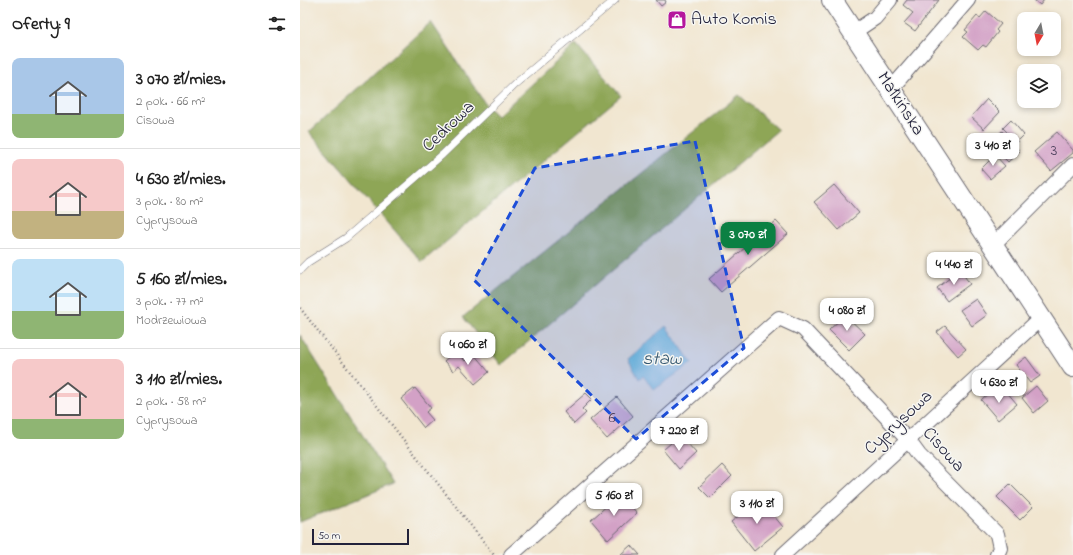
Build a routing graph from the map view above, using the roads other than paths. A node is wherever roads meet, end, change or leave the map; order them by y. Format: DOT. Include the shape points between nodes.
graph roads {
  1 [pos="615,0"];
  2 [pos="832,0"];
  3 [pos="890,0"];
  4 [pos="968,0"];
  5 [pos="854,32"];
  6 [pos="890,90"];
  7 [pos="1073,165"];
  8 [pos="993,246"];
  9 [pos="300,270"];
  10 [pos="1041,318"];
  11 [pos="1073,368"];
  12 [pos="908,440"];
  13 [pos="998,551"];
  14 [pos="511,555"];
  15 [pos="783,555"];
  1 -- 9 [label="lane, Cedrowa" via="515,84 442,155 346,238"];
  2 -- 5 [label="main road, Małkińska"];
  3 -- 5 [label="street" via="874,18"];
  4 -- 6 [label="street"];
  5 -- 6 [label="main road, Małkińska"];
  6 -- 8 [label="main road, Małkińska"];
  7 -- 8 [label="street"];
  8 -- 10 [label="main road, Małkińska"];
  10 -- 11 [label="main road, Małkińska"];
  10 -- 12 [label="street, Cyprysowa"];
  12 -- 13 [label="street, Cisowa" via="919,455 997,534"];
  12 -- 14 [label="street, Cisowa" via="803,329 780,318"];
  12 -- 15 [label="street, Cyprysowa"];
}
